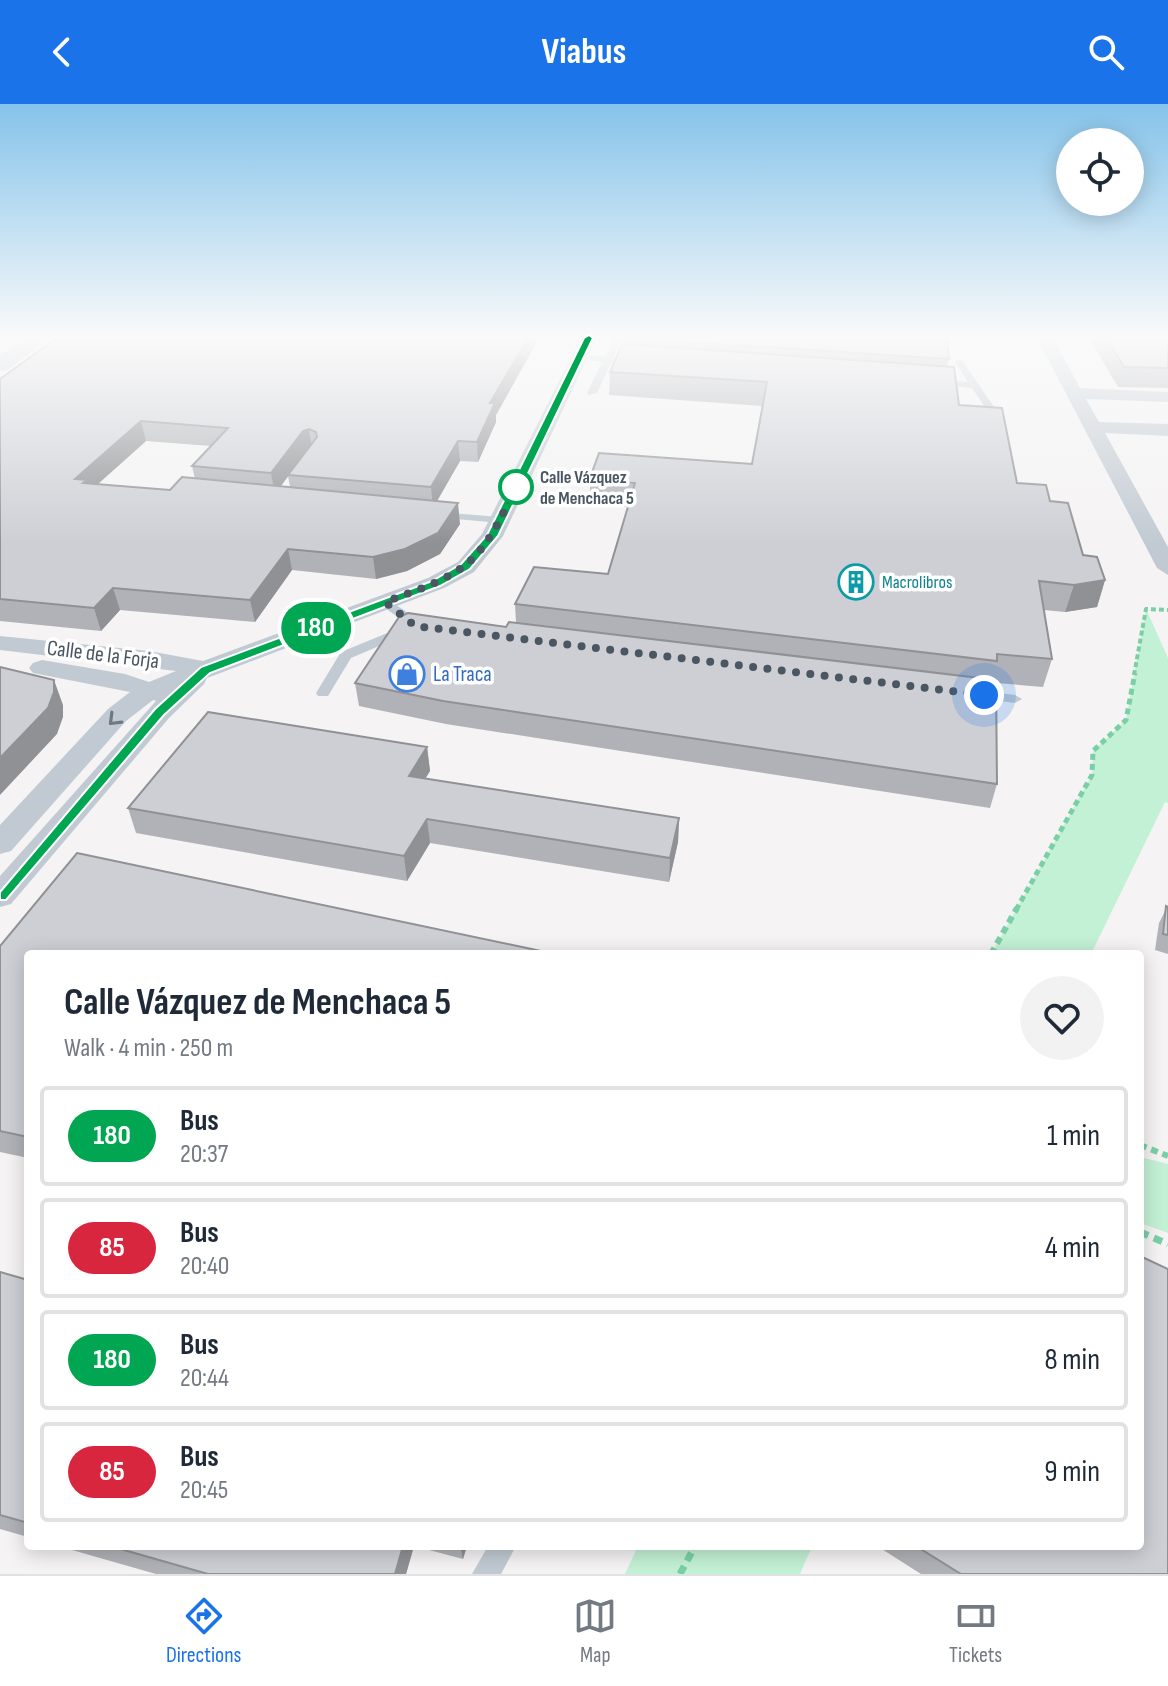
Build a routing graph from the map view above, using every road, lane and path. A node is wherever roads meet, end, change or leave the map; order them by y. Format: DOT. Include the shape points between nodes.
graph roads {
  1 [pos="555,407"];
  2 [pos="989,407"];
  3 [pos="1082,407"];
  4 [pos="998,420"];
  5 [pos="1093,427"];
  6 [pos="1168,430"];
  7 [pos="421,513"];
  8 [pos="500,520"];
  9 [pos="1165,552"];
  10 [pos="385,602"];
  11 [pos="1168,610"];
  12 [pos="415,626"];
  13 [pos="431,627"];
  14 [pos="0,643"];
  15 [pos="0,664"];
  16 [pos="205,670"];
  17 [pos="952,691"];
  18 [pos="323,693"];
  19 [pos="161,694"];
  20 [pos="1015,699"];
  21 [pos="0,844"];
  22 [pos="0,896"];
  23 [pos="993,950"];
  24 [pos="1144,1147"];
  25 [pos="1168,1156"];
  26 [pos="1144,1234"];
  27 [pos="1168,1244"];
  28 [pos="500,1550"];
  29 [pos="693,1550"];
  30 [pos="485,1574"];
  31 [pos="680,1574"];
  1 -- 8 [label="street"];
  2 -- 4 [label="lane"];
  3 -- 5 [label="street"];
  5 -- 6 [label="street"];
  5 -- 9 [label="street"];
  7 -- 8 [label="lane"];
  8 -- 10 [label="street" via="466,567"];
  10 -- 12 [label="lane"];
  10 -- 16 [label="street"];
  11 -- 23 [label="path" via="1146,609 1126,720 1093,751 1092,775"];
  12 -- 13 [label="lane"];
  12 -- 18 [label="lane" via="346,655"];
  14 -- 16 [label="street, Calle de la Forja"];
  15 -- 19 [label="street, Calle de la Forja" via="82,673"];
  16 -- 19 [label="street"];
  17 -- 20 [label="lane"];
  19 -- 21 [label="street, one-way" via="117,715"];
  19 -- 22 [label="street"];
  24 -- 25 [label="path"];
  26 -- 27 [label="path"];
  28 -- 30 [label="lane"];
  29 -- 31 [label="path"];
}
